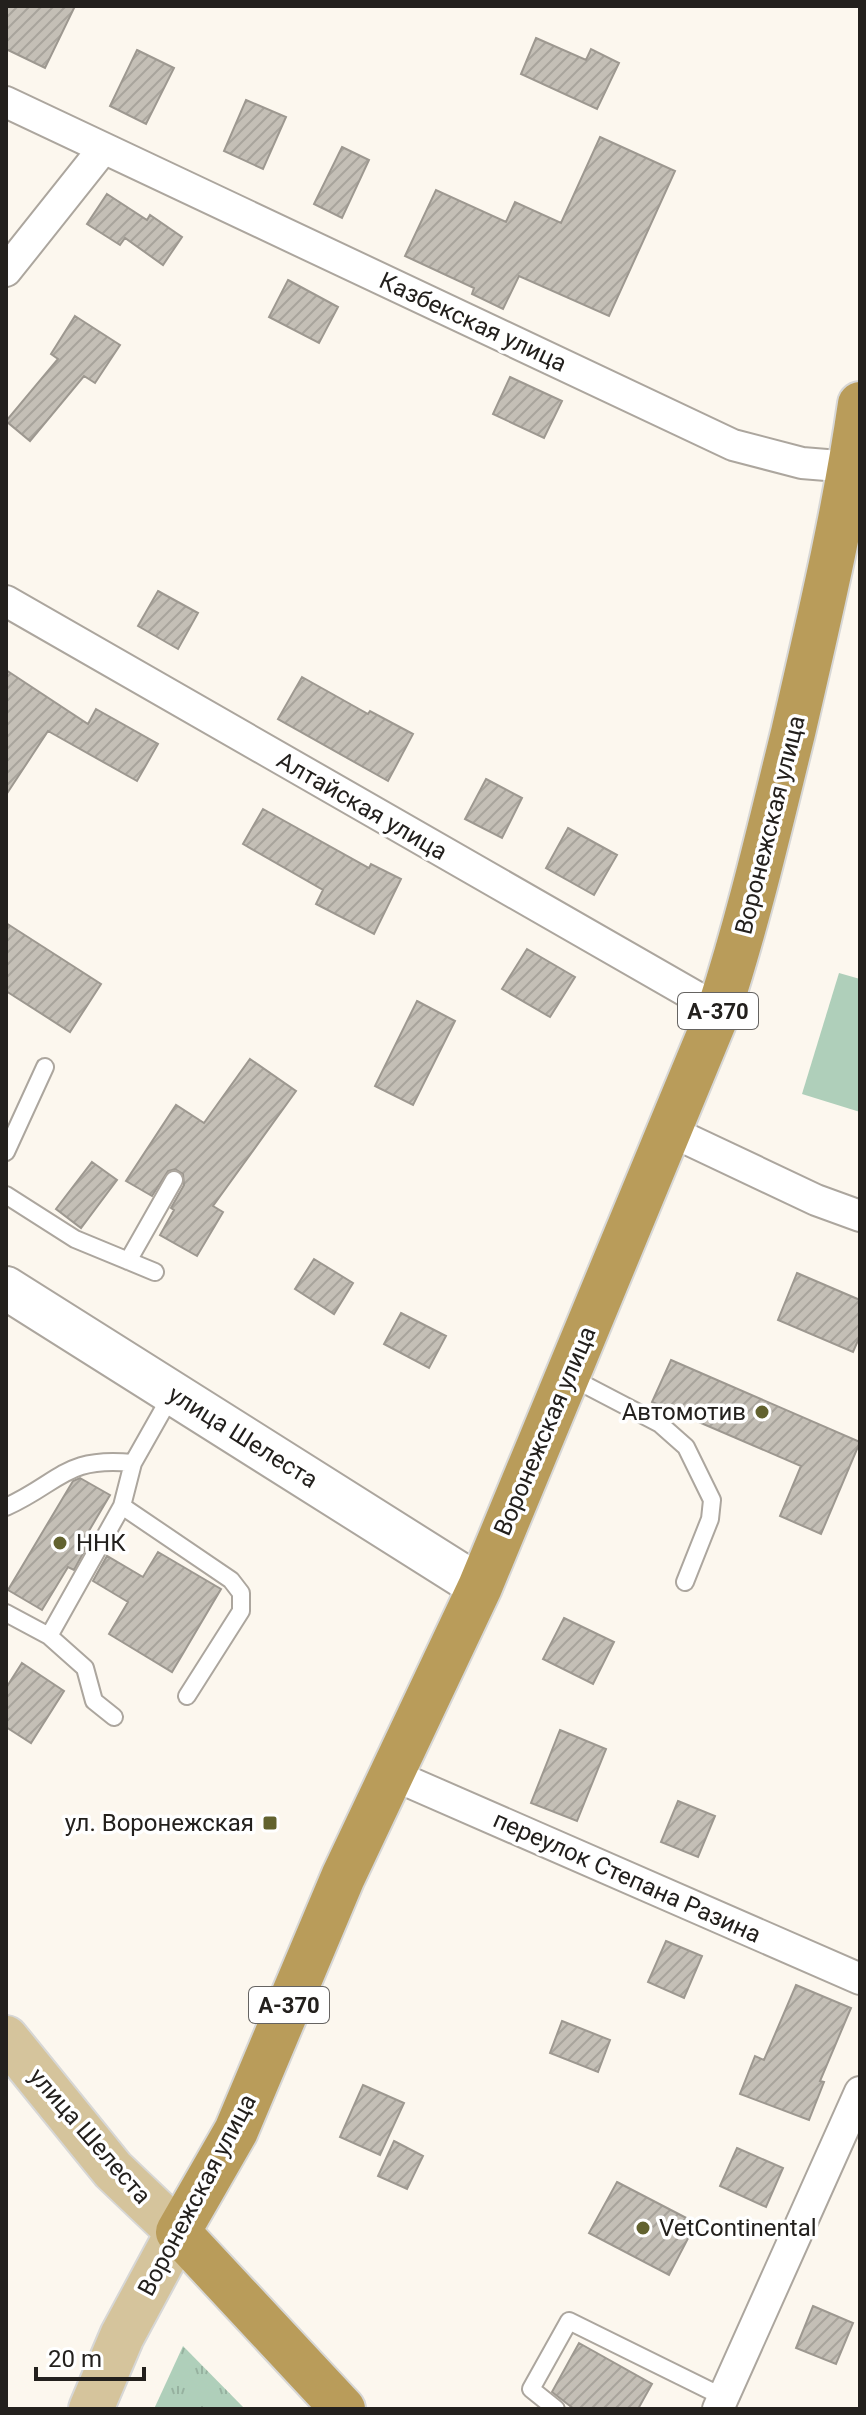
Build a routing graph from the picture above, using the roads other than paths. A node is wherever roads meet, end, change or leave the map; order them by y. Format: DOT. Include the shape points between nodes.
graph roads {
  1 [pos="6,102"];
  2 [pos="103,149"];
  3 [pos="6,271"];
  4 [pos="860,404"];
  5 [pos="851,467"];
  6 [pos="846,556"];
  7 [pos="6,601"];
  8 [pos="719,1010"];
  9 [pos="45,1067"];
  10 [pos="670,1131"];
  11 [pos="6,1152"];
  12 [pos="174,1180"];
  13 [pos="6,1195"];
  14 [pos="860,1216"];
  15 [pos="128,1261"];
  16 [pos="155,1272"];
  17 [pos="6,1288"];
  18 [pos="568,1376"];
  19 [pos="173,1393"];
  20 [pos="133,1463"];
  21 [pos="122,1506"];
  22 [pos="6,1507"];
  23 [pos="685,1582"];
  24 [pos="480,1587"];
  25 [pos="6,1613"];
  26 [pos="49,1636"];
  27 [pos="187,1696"];
  28 [pos="114,1717"];
  29 [pos="393,1775"];
  30 [pos="860,1979"];
  31 [pos="6,2038"];
  32 [pos="860,2092"];
  33 [pos="178,2232"];
  34 [pos="720,2403"];
  35 [pos="91,2409"];
  36 [pos="343,2409"];
  37 [pos="556,2409"];
  1 -- 2 [label="street, Казбекская улица"];
  2 -- 3 [label="street"];
  2 -- 5 [label="street, Казбекская улица" via="733,445 802,463"];
  4 -- 5 [label="highway, Воронежская улица / А-370"];
  5 -- 6 [label="highway, Воронежская улица / А-370"];
  6 -- 8 [label="highway, Воронежская улица / А-370" via="749,919"];
  7 -- 8 [label="street, Алтайская улица"];
  8 -- 10 [label="highway, Воронежская улица / А-370"];
  9 -- 11 [label="lane"];
  10 -- 14 [label="street"];
  10 -- 18 [label="highway, Воронежская улица / А-370"];
  12 -- 15 [label="lane"];
  13 -- 15 [label="lane" via="75,1239"];
  15 -- 16 [label="lane"];
  17 -- 19 [label="main road, улица Шелеста"];
  18 -- 23 [label="lane" via="660,1424 686,1447 712,1500 710,1519"];
  18 -- 24 [label="highway, Воронежская улица / А-370"];
  19 -- 20 [label="lane"];
  19 -- 24 [label="main road, улица Шелеста"];
  20 -- 21 [label="lane"];
  20 -- 22 [label="lane" via="91,1461 76,1466"];
  21 -- 26 [label="lane"];
  21 -- 27 [label="lane" via="231,1580 241,1593 241,1611"];
  24 -- 29 [label="highway, Воронежская улица / А-370"];
  25 -- 26 [label="lane"];
  26 -- 28 [label="lane" via="85,1668 94,1701"];
  29 -- 30 [label="street, переулок Степана Разина"];
  29 -- 33 [label="highway, Воронежская улица / А-370" via="343,1877 236,2131"];
  31 -- 33 [label="main road, улица Шелеста" via="113,2170"];
  32 -- 34 [label="street"];
  33 -- 35 [label="main road, Воронежская улица" via="122,2336"];
  33 -- 36 [label="highway"];
  34 -- 37 [label="lane" via="569,2321 531,2389"];
}
